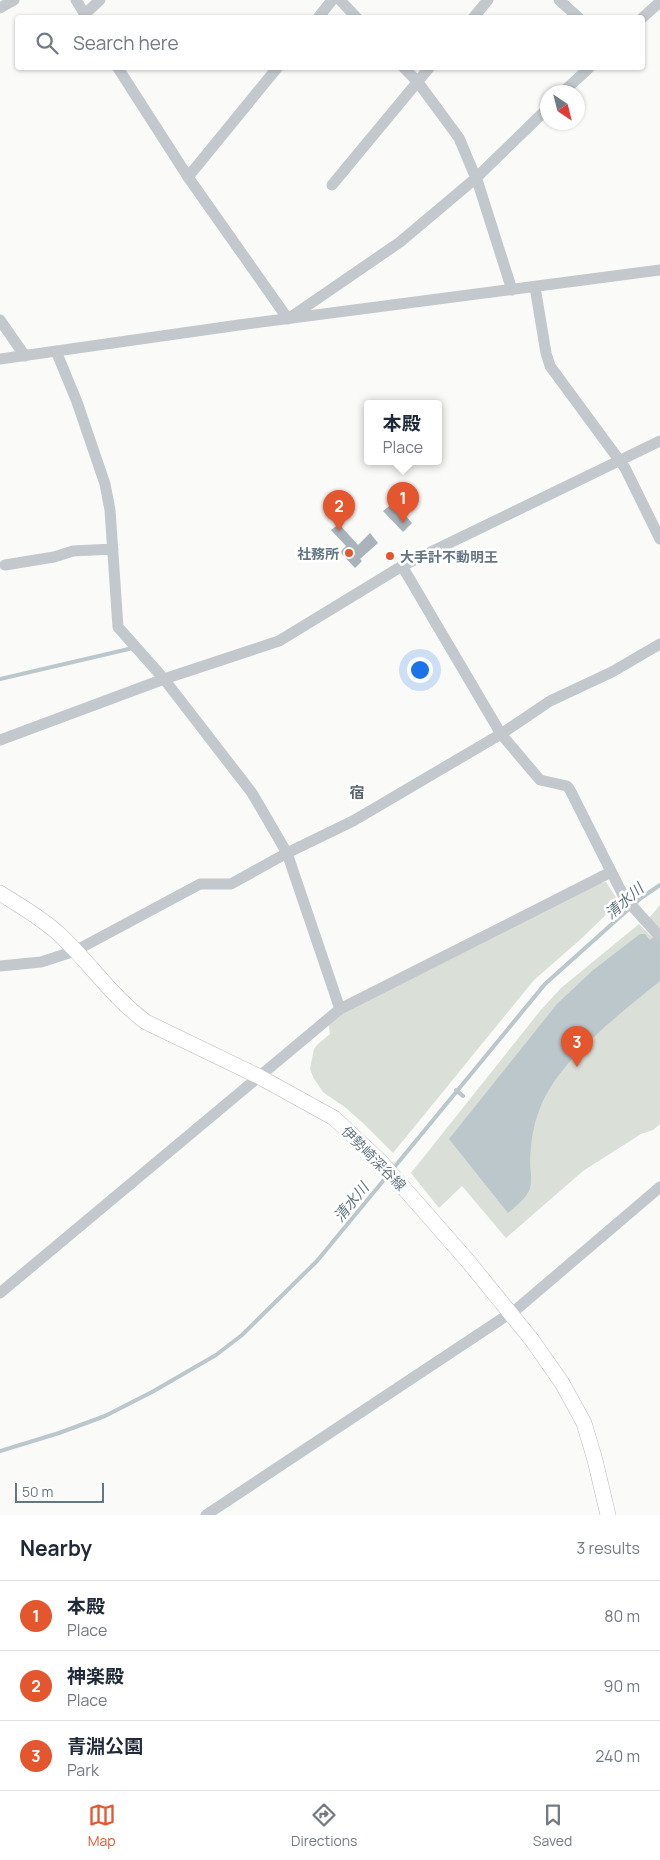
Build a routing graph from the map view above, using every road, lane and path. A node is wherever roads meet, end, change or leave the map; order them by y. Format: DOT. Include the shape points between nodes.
graph roads {
  1 [pos="14,0"];
  2 [pos="76,0"];
  3 [pos="100,0"];
  4 [pos="332,0"];
  5 [pos="340,0"];
  6 [pos="488,0"];
  7 [pos="559,0"];
  8 [pos="660,2"];
  9 [pos="0,8"];
  10 [pos="85,15"];
  11 [pos="87,15"];
  12 [pos="320,15"];
  13 [pos="354,15"];
  14 [pos="476,15"];
  15 [pos="576,15"];
  16 [pos="645,15"];
  17 [pos="119,70"];
  18 [pos="275,70"];
  19 [pos="406,70"];
  20 [pos="427,70"];
  21 [pos="587,70"];
  22 [pos="417,82"];
  23 [pos="571,85"];
  24 [pos="540,116"];
  25 [pos="188,177"];
  26 [pos="476,178"];
  27 [pos="332,185"];
  28 [pos="660,270"];
  29 [pos="535,287"];
  30 [pos="512,290"];
  31 [pos="288,319"];
  32 [pos="0,320"];
  33 [pos="56,351"];
  34 [pos="25,356"];
  35 [pos="0,359"];
  36 [pos="660,441"];
  37 [pos="619,460"];
  38 [pos="660,539"];
  39 [pos="112,548"];
  40 [pos="5,565"];
  41 [pos="402,566"];
  42 [pos="660,644"];
  43 [pos="164,680"];
  44 [pos="501,734"];
  45 [pos="0,740"];
  46 [pos="287,853"];
  47 [pos="611,872"];
  48 [pos="0,893"];
  49 [pos="656,933"];
  50 [pos="75,951"];
  51 [pos="0,966"];
  52 [pos="340,1009"];
  53 [pos="258,1076"];
  54 [pos="660,1187"];
  55 [pos="0,1293"];
  56 [pos="510,1313"];
  57 [pos="206,1515"];
  58 [pos="608,1515"];
  1 -- 9 [label="street"];
  2 -- 10 [label="street"];
  3 -- 11 [label="street"];
  4 -- 12 [label="street"];
  5 -- 13 [label="street"];
  6 -- 14 [label="street"];
  7 -- 15 [label="street"];
  8 -- 16 [label="street"];
  17 -- 25 [label="street"];
  18 -- 25 [label="street"];
  19 -- 22 [label="street"];
  20 -- 22 [label="street"];
  21 -- 23 [label="street"];
  22 -- 26 [label="street" via="459,138"];
  22 -- 27 [label="street"];
  24 -- 26 [label="street"];
  25 -- 31 [label="street"];
  26 -- 30 [label="street"];
  26 -- 31 [label="street" via="400,242"];
  28 -- 29 [label="street"];
  29 -- 30 [label="street"];
  29 -- 37 [label="street" via="550,366"];
  30 -- 31 [label="street"];
  31 -- 33 [label="street"];
  32 -- 34 [label="street"];
  33 -- 34 [label="street"];
  33 -- 39 [label="street" via="105,484"];
  34 -- 35 [label="street"];
  36 -- 37 [label="street"];
  37 -- 38 [label="street"];
  37 -- 41 [label="street"];
  39 -- 40 [label="street" via="73,551"];
  39 -- 43 [label="street" via="118,627"];
  41 -- 43 [label="street" via="279,641"];
  41 -- 44 [label="street"];
  42 -- 44 [label="street" via="612,672 550,701"];
  43 -- 45 [label="street"];
  43 -- 46 [label="street" via="252,793"];
  44 -- 46 [label="street" via="353,821"];
  44 -- 47 [label="street" via="540,780 567,786"];
  46 -- 50 [label="street" via="231,884 200,884"];
  46 -- 52 [label="street"];
  47 -- 49 [label="street" via="624,897"];
  47 -- 52 [label="street"];
  48 -- 50 [label="main road, 伊勢崎深谷線" via="48,924"];
  50 -- 51 [label="street" via="42,962"];
  50 -- 53 [label="main road, 伊勢崎深谷線" via="117,997 146,1022"];
  52 -- 53 [label="street"];
  53 -- 55 [label="street"];
  53 -- 56 [label="main road, 伊勢崎深谷線" via="334,1118 355,1136 456,1246"];
  54 -- 56 [label="street"];
  56 -- 57 [label="street"];
  56 -- 58 [label="main road, 伊勢崎深谷線" via="554,1371 584,1423"];
}
